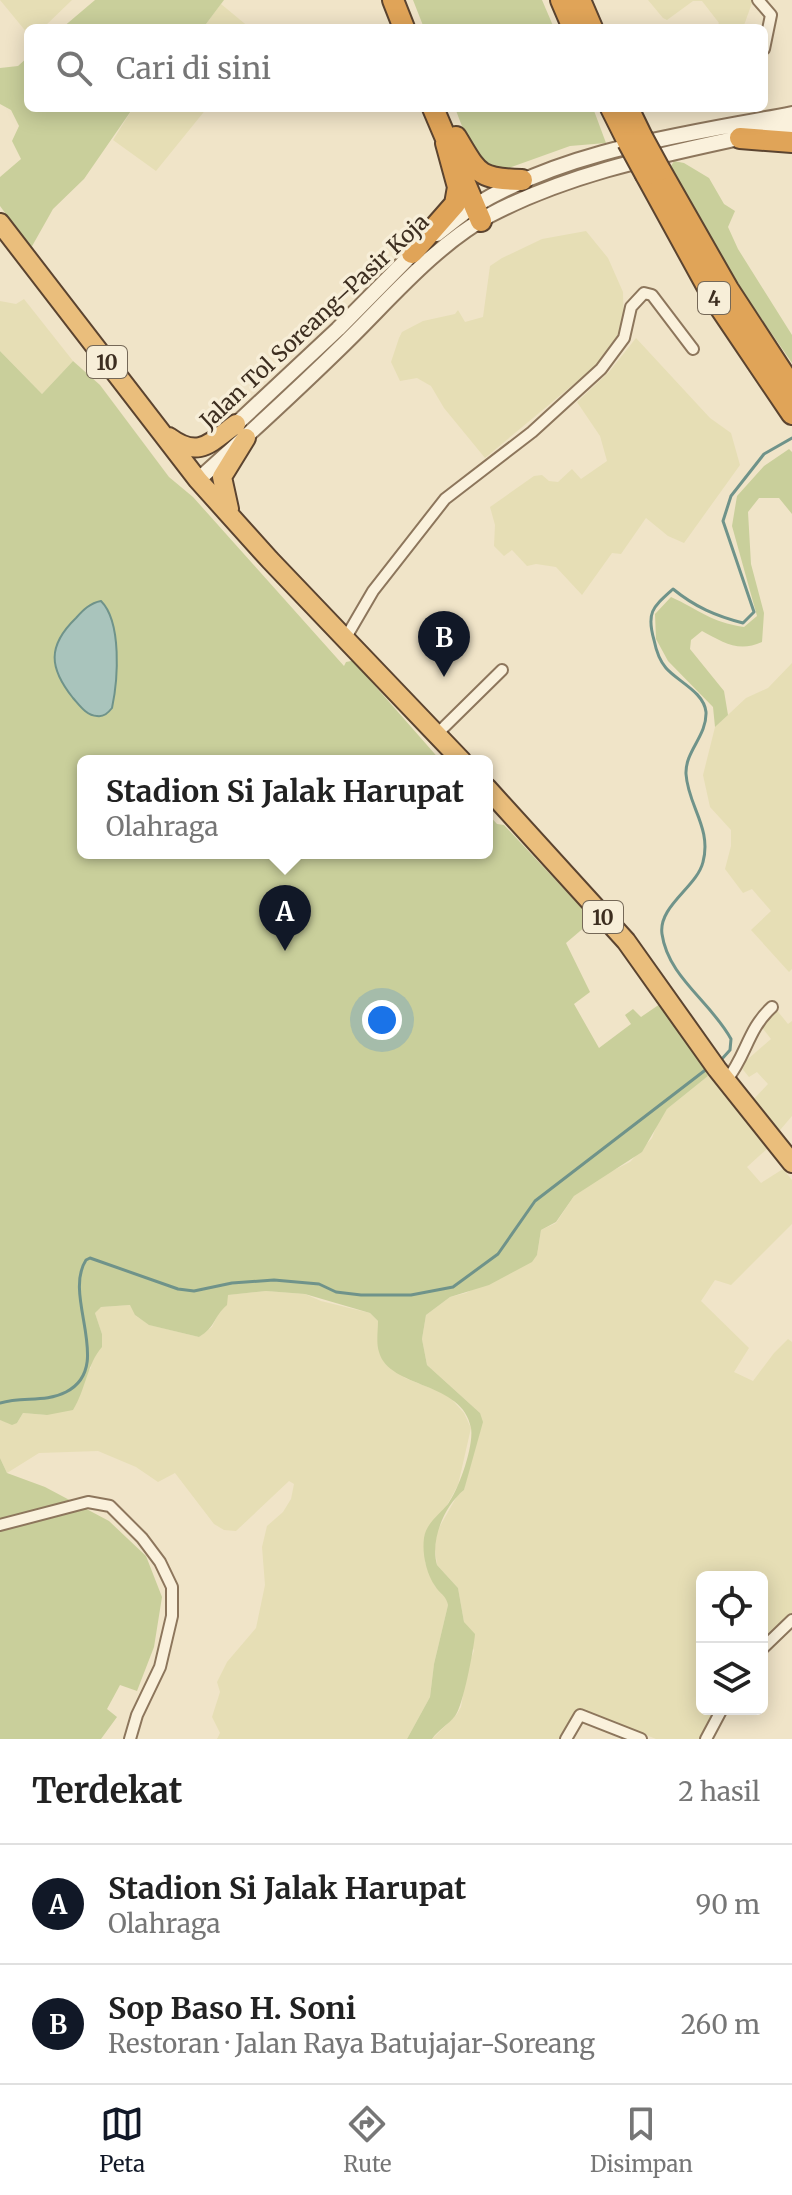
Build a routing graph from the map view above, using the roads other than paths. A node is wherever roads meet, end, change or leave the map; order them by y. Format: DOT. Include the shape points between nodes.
graph roads {
  1 [pos="393,0"];
  2 [pos="405,0"];
  3 [pos="561,0"];
  4 [pos="580,0"];
  5 [pos="758,0"];
  6 [pos="402,24"];
  7 [pos="414,24"];
  8 [pos="571,24"];
  9 [pos="590,24"];
  10 [pos="768,30"];
  11 [pos="435,112"];
  12 [pos="446,112"];
  13 [pos="614,112"];
  14 [pos="629,112"];
  15 [pos="792,114"];
  16 [pos="792,126"];
  17 [pos="740,138"];
  18 [pos="451,140"];
  19 [pos="635,140"];
  20 [pos="792,142"];
  21 [pos="653,173"];
  22 [pos="522,180"];
  23 [pos="482,211"];
  24 [pos="0,223"];
  25 [pos="412,253"];
  26 [pos="693,349"];
  27 [pos="792,387"];
  28 [pos="792,414"];
  29 [pos="160,430"];
  30 [pos="241,431"];
  31 [pos="193,474"];
  32 [pos="230,515"];
  33 [pos="345,639"];
  34 [pos="502,670"];
  35 [pos="437,734"];
  36 [pos="456,755"];
  37 [pos="493,795"];
  38 [pos="772,1007"];
  39 [pos="717,1068"];
  40 [pos="792,1163"];
  41 [pos="0,1525"];
  42 [pos="792,1620"];
  43 [pos="768,1643"];
  44 [pos="719,1715"];
  45 [pos="130,1739"];
  46 [pos="566,1739"];
  47 [pos="641,1739"];
  48 [pos="706,1739"];
  1 -- 6 [label="highway"];
  2 -- 7 [label="highway"];
  3 -- 8 [label="highway"];
  4 -- 9 [label="highway"];
  5 -- 10 [label="street" via="771,15"];
  11 -- 18 [label="highway"];
  12 -- 18 [label="highway"];
  13 -- 19 [label="highway, 4"];
  14 -- 19 [label="highway, 4"];
  15 -- 22 [label="street, Jalan Tol Soreang–Pasir Koja" via="624,148"];
  16 -- 17 [label="street, Jalan Tol Soreang–Pasir Koja"];
  17 -- 20 [label="highway"];
  17 -- 23 [label="street, Jalan Tol Soreang–Pasir Koja" via="602,170"];
  18 -- 22 [label="highway" via="483,176"];
  18 -- 23 [label="highway"];
  18 -- 25 [label="highway" via="458,187 455,204"];
  19 -- 21 [label="highway, 4, bridge"];
  21 -- 27 [label="highway, 4"];
  21 -- 28 [label="highway, 4" via="713,297"];
  22 -- 23 [label="street, Jalan Tol Soreang–Pasir Koja"];
  23 -- 25 [label="street, Jalan Tol Soreang–Pasir Koja"];
  23 -- 30 [label="street, Jalan Tol Soreang–Pasir Koja"];
  24 -- 29 [label="highway, 10"];
  25 -- 30 [label="street, Jalan Tol Soreang–Pasir Koja"];
  26 -- 33 [label="street" via="652,295 639,295 624,338 601,369 532,432 445,499 373,591"];
  29 -- 30 [label="highway" via="193,449"];
  29 -- 31 [label="highway, 10"];
  30 -- 31 [label="street, Jalan Tol Soreang–Pasir Koja"];
  30 -- 32 [label="highway" via="222,477"];
  31 -- 32 [label="highway, 10"];
  32 -- 33 [label="highway, 10"];
  33 -- 35 [label="highway, 10"];
  34 -- 35 [label="street"];
  35 -- 36 [label="highway, 10"];
  37 -- 39 [label="highway, 10" via="626,941"];
  38 -- 39 [label="street" via="759,1021 742,1059"];
  39 -- 40 [label="highway, 10"];
  41 -- 45 [label="street" via="88,1502 110,1506 160,1562 172,1587 172,1616 160,1667"];
  42 -- 43 [label="street"];
  44 -- 48 [label="street"];
  46 -- 47 [label="street" via="581,1715"];
}
